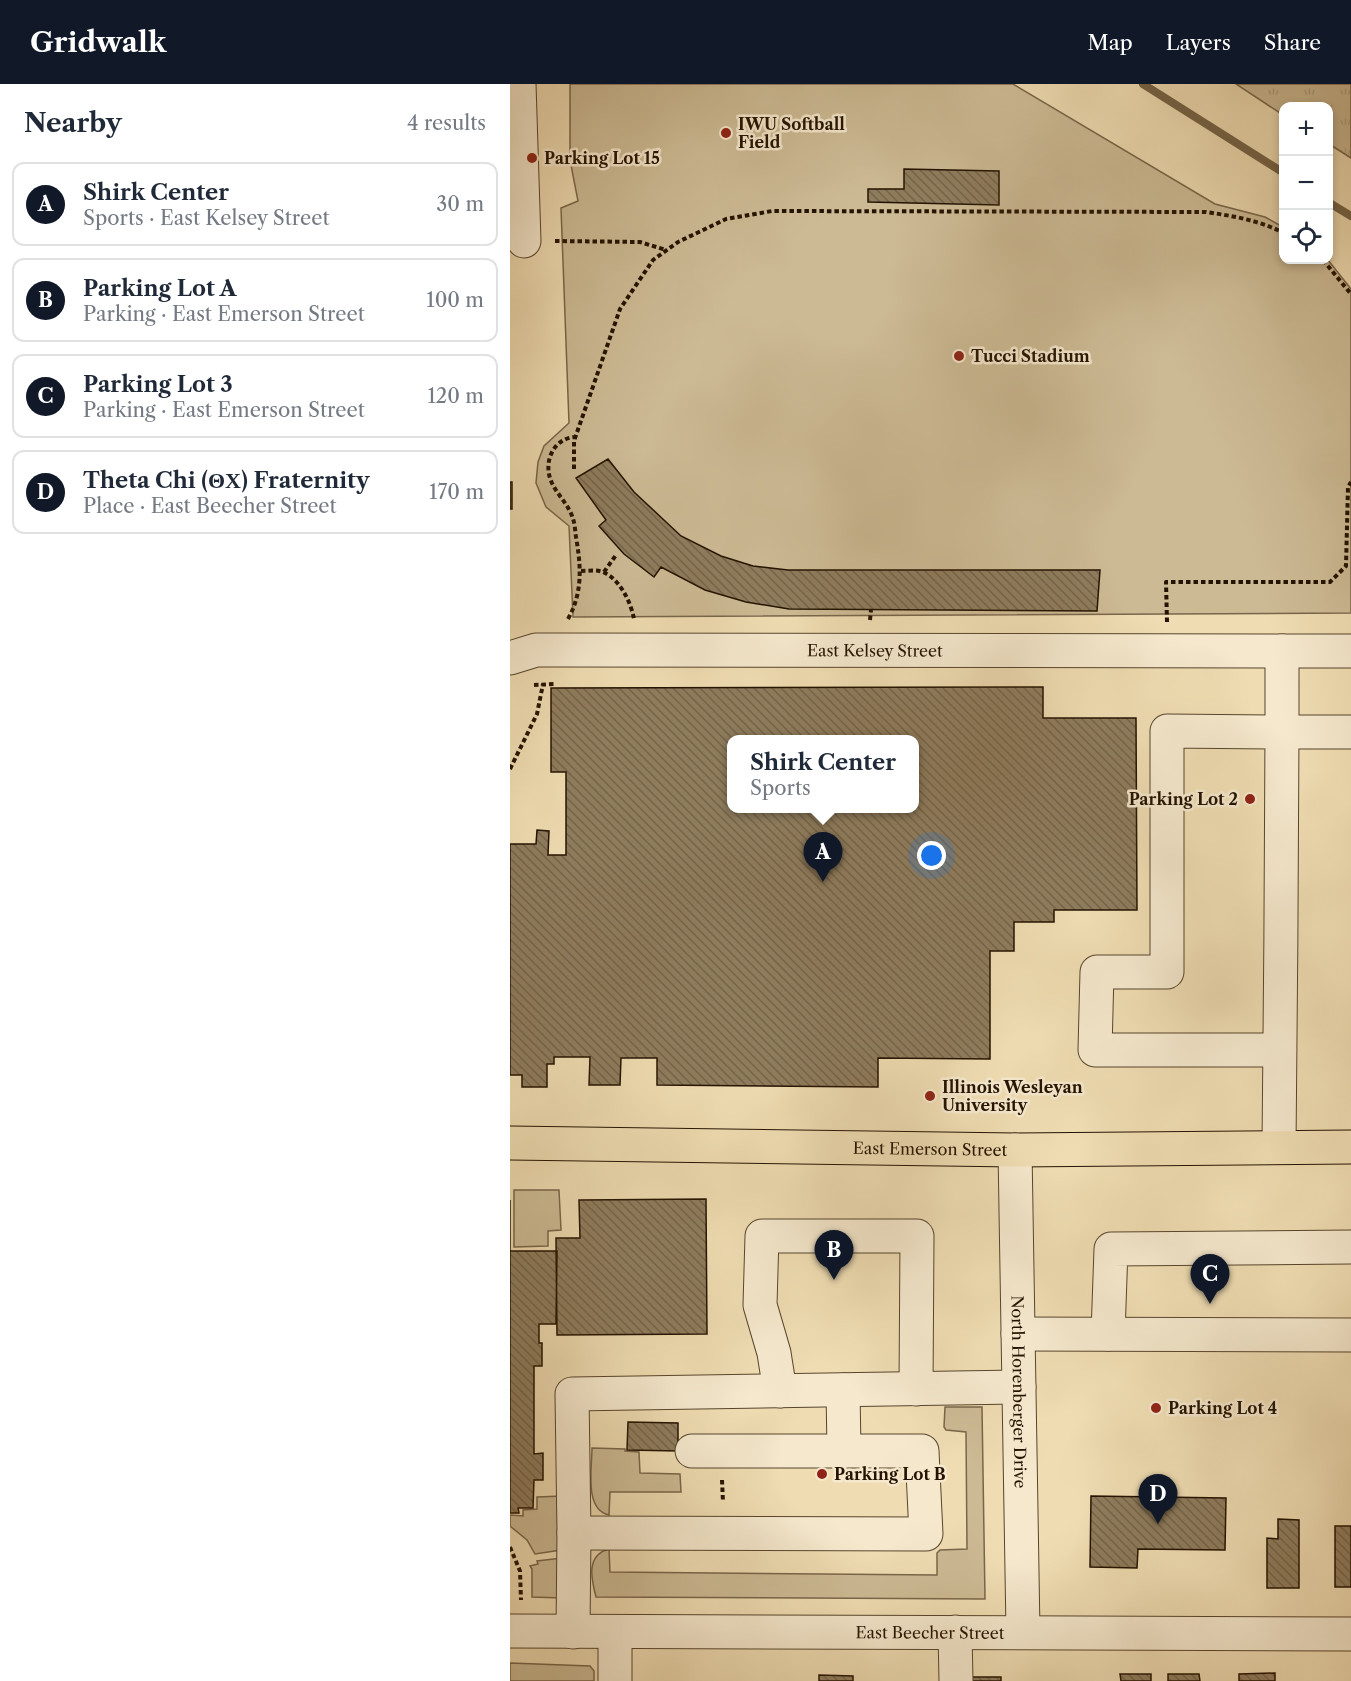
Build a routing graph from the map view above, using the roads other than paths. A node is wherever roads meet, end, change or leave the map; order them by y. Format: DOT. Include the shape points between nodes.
graph roads {
  1 [pos="519,84"];
  2 [pos="524,241"];
  3 [pos="1282,651"];
  4 [pos="1351,651"];
  5 [pos="510,658"];
  6 [pos="1282,732"];
  7 [pos="1351,732"];
  8 [pos="1280,1050"];
  9 [pos="510,1143"];
  10 [pos="1279,1147"];
  11 [pos="1351,1147"];
  12 [pos="1015,1150"];
  13 [pos="1351,1247"];
  14 [pos="1018,1334"];
  15 [pos="1108,1334"];
  16 [pos="1351,1335"];
  17 [pos="1019,1387"];
  18 [pos="916,1389"];
  19 [pos="843,1390"];
  20 [pos="780,1391"];
  21 [pos="692,1451"];
  22 [pos="844,1451"];
  23 [pos="574,1533"];
  24 [pos="515,1631"];
  25 [pos="573,1632"];
  26 [pos="615,1632"];
  27 [pos="956,1632"];
  28 [pos="1023,1632"];
  29 [pos="1351,1634"];
  30 [pos="615,1681"];
  31 [pos="956,1681"];
  1 -- 2 [label="street"];
  3 -- 4 [label="street, East Kelsey Street"];
  3 -- 5 [label="street, East Kelsey Street" via="536,650"];
  3 -- 6 [label="street"];
  6 -- 7 [label="street"];
  6 -- 8 [label="street"];
  6 -- 8 [label="street" via="1167,731 1167,972 1096,972 1095,1050"];
  8 -- 10 [label="street"];
  9 -- 12 [label="main road, East Emerson Street"];
  10 -- 11 [label="main road, East Emerson Street"];
  10 -- 12 [label="main road, East Emerson Street"];
  12 -- 14 [label="street, North Horenberger Drive"];
  13 -- 15 [label="street" via="1111,1250"];
  14 -- 15 [label="street"];
  14 -- 17 [label="street, North Horenberger Drive"];
  15 -- 16 [label="street"];
  17 -- 18 [label="street"];
  17 -- 28 [label="street, North Horenberger Drive"];
  18 -- 19 [label="street"];
  18 -- 20 [label="street" via="917,1236 762,1236 760,1305"];
  19 -- 20 [label="street"];
  19 -- 22 [label="street"];
  20 -- 23 [label="street" via="572,1394"];
  21 -- 22 [label="street"];
  22 -- 23 [label="street" via="922,1451 926,1534"];
  23 -- 25 [label="street"];
  24 -- 25 [label="street, East Beecher Street"];
  25 -- 26 [label="street, East Beecher Street"];
  26 -- 27 [label="street, East Beecher Street"];
  26 -- 30 [label="street"];
  27 -- 28 [label="street, East Beecher Street"];
  27 -- 31 [label="street"];
  28 -- 29 [label="street, East Beecher Street"];
}
